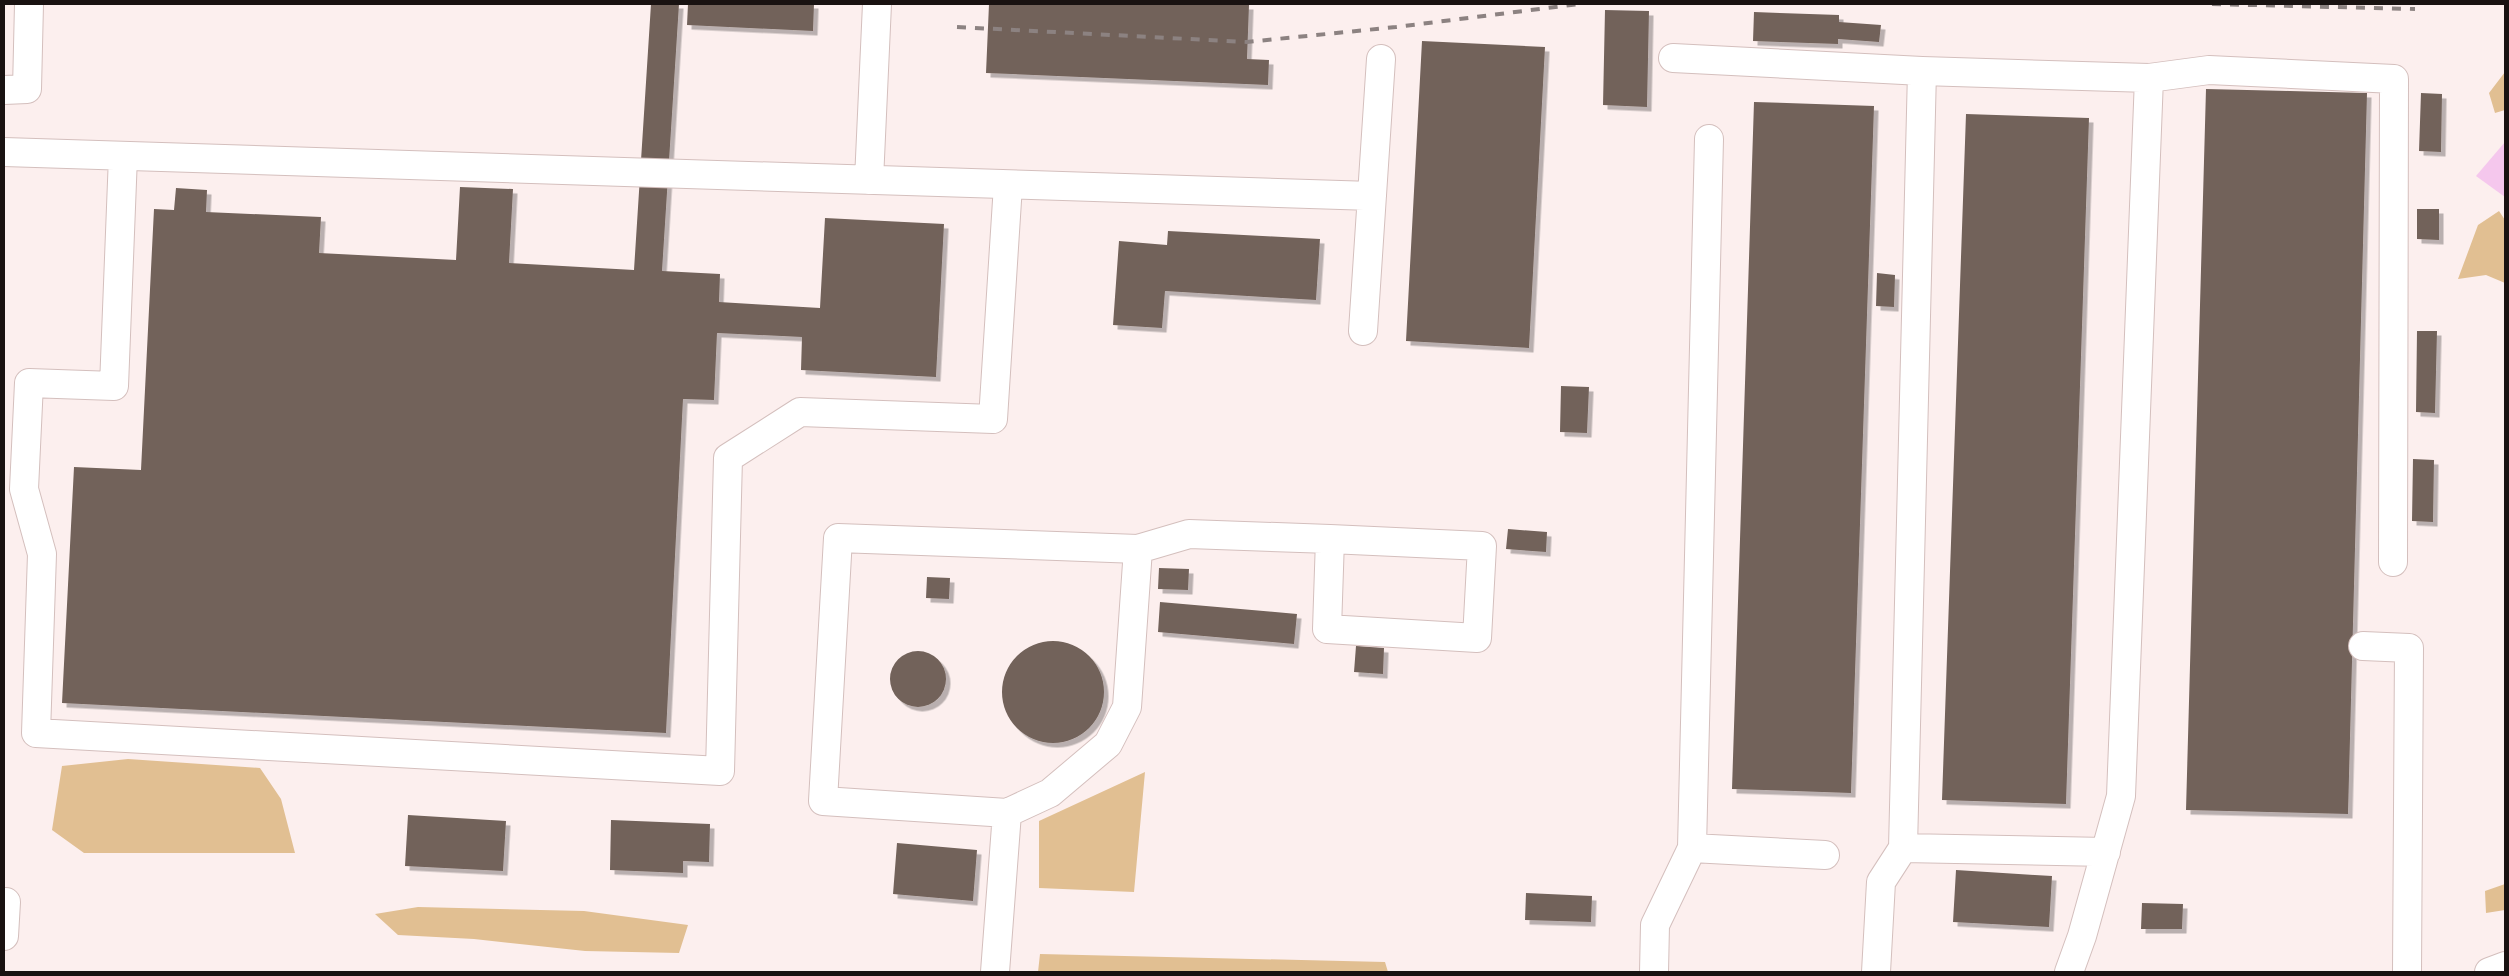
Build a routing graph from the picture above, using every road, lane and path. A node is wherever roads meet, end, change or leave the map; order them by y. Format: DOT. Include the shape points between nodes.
graph roads {
  1 [pos="29,4"];
  2 [pos="877,4"];
  3 [pos="1673,58"];
  4 [pos="1381,59"];
  5 [pos="1922,71"];
  6 [pos="2149,78"];
  7 [pos="4,90"];
  8 [pos="1709,139"];
  9 [pos="4,152"];
  10 [pos="124,156"];
  11 [pos="869,180"];
  12 [pos="1008,185"];
  13 [pos="1372,196"];
  14 [pos="1364,331"];
  15 [pos="1330,539"];
  16 [pos="1138,549"];
  17 [pos="2393,562"];
  18 [pos="2363,646"];
  19 [pos="1007,813"];
  20 [pos="1692,848"];
  21 [pos="1903,848"];
  22 [pos="2106,852"];
  23 [pos="1825,855"];
  24 [pos="4,902"];
  25 [pos="4,936"];
  26 [pos="2505,966"];
  27 [pos="995,972"];
  28 [pos="1654,972"];
  29 [pos="1876,972"];
  30 [pos="2069,972"];
  31 [pos="2407,972"];
  32 [pos="2490,972"];
  1 -- 7 [label="lane" via="27,89"];
  2 -- 11 [label="lane"];
  3 -- 5 [label="lane"];
  4 -- 13 [label="lane"];
  5 -- 6 [label="lane"];
  5 -- 21 [label="lane"];
  6 -- 17 [label="lane" via="2209,70 2394,79"];
  6 -- 22 [label="lane" via="2121,796"];
  8 -- 20 [label="lane"];
  9 -- 10 [label="lane"];
  10 -- 11 [label="lane"];
  10 -- 12 [label="lane" via="114,386 29,383 24,489 42,554 36,733 720,771 728,458 800,412 993,419"];
  11 -- 12 [label="lane"];
  12 -- 13 [label="lane"];
  13 -- 14 [label="lane"];
  15 -- 15 [label="lane" via="1326,629 1477,638 1482,546"];
  15 -- 16 [label="lane" via="1189,534"];
  16 -- 19 [label="lane" via="1127,707 1108,744 1050,793"];
  16 -- 19 [label="lane" via="838,538 822,801"];
  18 -- 31 [label="lane" via="2409,648"];
  19 -- 27 [label="lane"];
  20 -- 23 [label="lane"];
  20 -- 28 [label="lane" via="1655,925"];
  21 -- 22 [label="lane"];
  21 -- 29 [label="lane" via="1881,882"];
  22 -- 30 [label="lane"];
  24 -- 25 [label="lane"];
  26 -- 32 [label="lane"];
}
